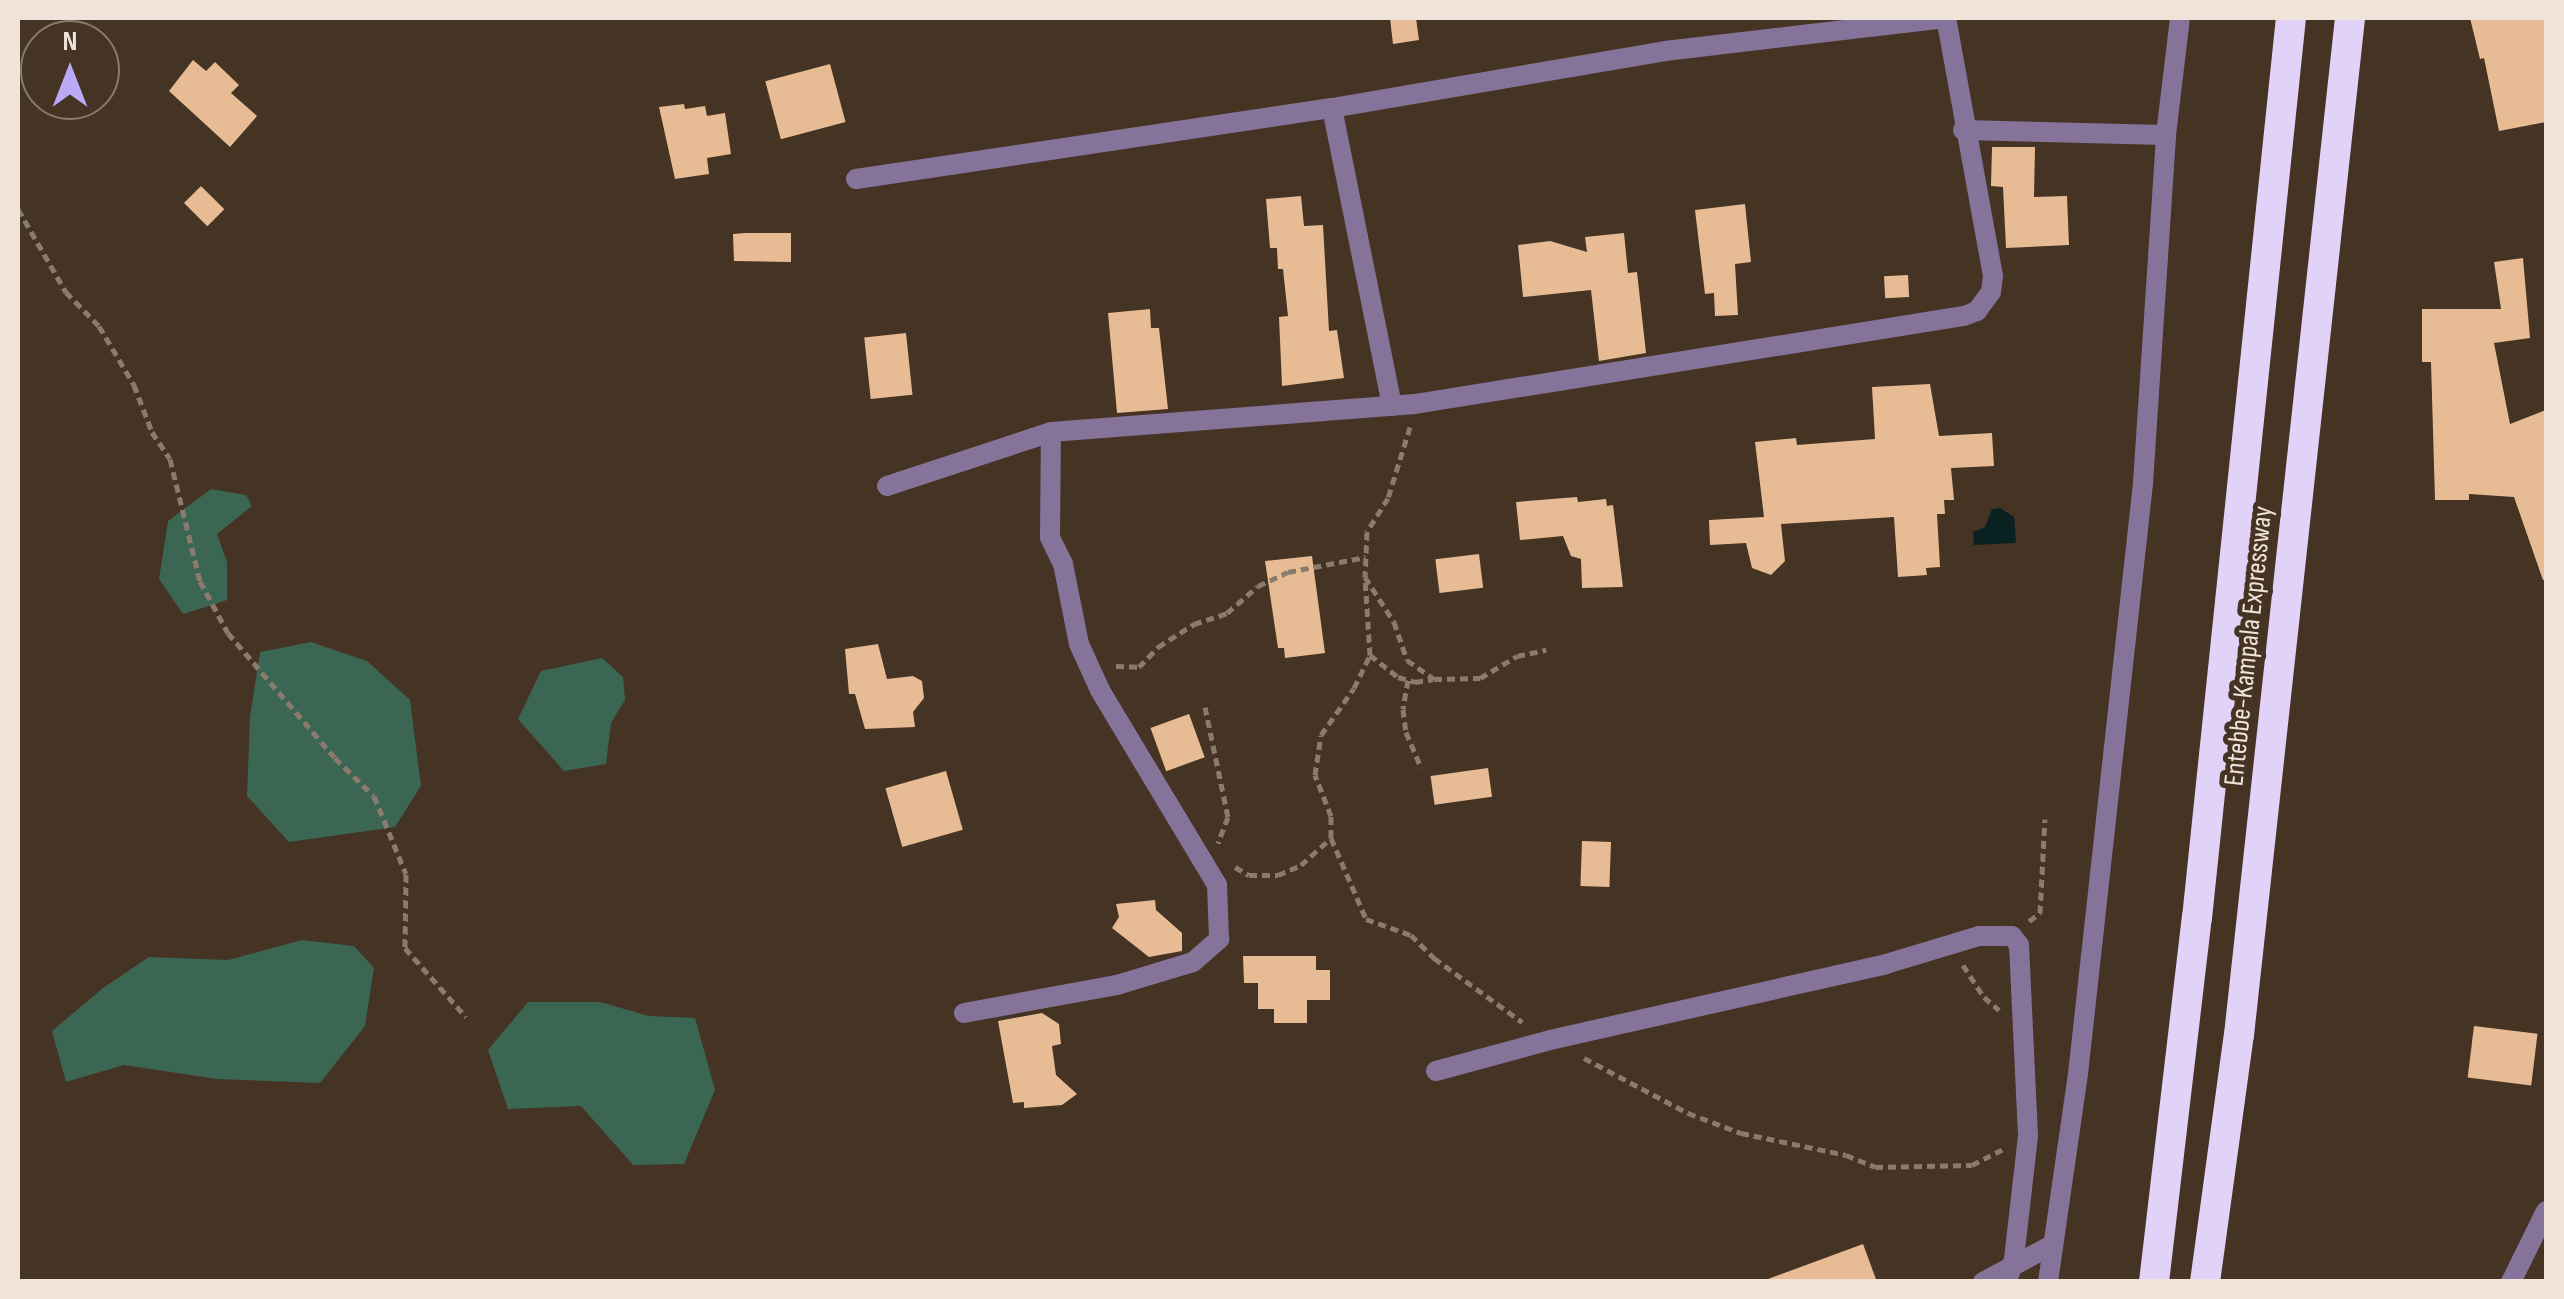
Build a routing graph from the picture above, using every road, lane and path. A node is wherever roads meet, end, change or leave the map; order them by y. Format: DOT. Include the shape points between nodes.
graph roads {
  1 [pos="1946,18"];
  2 [pos="2180,18"];
  3 [pos="2291,18"];
  4 [pos="2350,18"];
  5 [pos="1332,108"];
  6 [pos="1963,130"];
  7 [pos="2166,135"];
  8 [pos="856,179"];
  9 [pos="18,208"];
  10 [pos="1415,404"];
  11 [pos="1392,406"];
  12 [pos="1050,432"];
  13 [pos="887,486"];
  14 [pos="1366,557"];
  15 [pos="1365,577"];
  16 [pos="1546,650"];
  17 [pos="1370,655"];
  18 [pos="1090,664"];
  19 [pos="1434,679"];
  20 [pos="1408,680"];
  21 [pos="1206,707"];
  22 [pos="1421,768"];
  23 [pos="2045,819"];
  24 [pos="1330,838"];
  25 [pos="1189,841"];
  26 [pos="2012,936"];
  27 [pos="1952,944"];
  28 [pos="964,1013"];
  29 [pos="466,1017"];
  30 [pos="2023,1030"];
  31 [pos="1550,1040"];
  32 [pos="1436,1071"];
  33 [pos="2028,1136"];
  34 [pos="2546,1211"];
  35 [pos="2050,1246"];
  36 [pos="2009,1276"];
  37 [pos="1983,1282"];
  38 [pos="2048,1282"];
  39 [pos="2154,1282"];
  40 [pos="2205,1282"];
  41 [pos="2510,1282"];
  1 -- 5 [label="street" via="1665,51"];
  1 -- 6 [label="street"];
  2 -- 7 [label="street"];
  3 -- 39 [label="highway, Entebbe-Kampala Expressway"];
  4 -- 40 [label="highway, Entebbe-Kampala Expressway" via="2239,1035"];
  5 -- 8 [label="street"];
  5 -- 11 [label="street"];
  6 -- 7 [label="street"];
  6 -- 10 [label="street" via="1993,276 1977,311"];
  7 -- 35 [label="street" via="2143,483 2078,1074"];
  9 -- 29 [label="path" via="66,292 99,326 134,384 170,459 200,581 228,633 374,796 406,874 405,948"];
  10 -- 11 [label="street"];
  10 -- 14 [label="path" via="1388,498 1367,532"];
  11 -- 12 [label="street"];
  12 -- 13 [label="street"];
  12 -- 18 [label="street" via="1050,537"];
  14 -- 15 [label="path"];
  14 -- 18 [label="path" via="1288,572 1258,586 1227,613 1158,647 1139,668"];
  15 -- 17 [label="path"];
  15 -- 19 [label="path" via="1394,622 1407,660"];
  16 -- 19 [label="path" via="1517,656 1480,678"];
  17 -- 20 [label="path"];
  17 -- 24 [label="path" via="1321,735 1315,775 1332,816"];
  18 -- 25 [label="street"];
  19 -- 20 [label="path"];
  20 -- 22 [label="path" via="1406,732"];
  21 -- 25 [label="path" via="1228,817 1220,843"];
  23 -- 26 [label="path" via="2040,913"];
  24 -- 25 [label="path" via="1301,866 1278,876 1249,874"];
  24 -- 31 [label="path" via="1366,919 1411,936"];
  25 -- 28 [label="street" via="1216,885 1220,909 1218,939 1193,962 1117,985"];
  26 -- 27 [label="street"];
  26 -- 30 [label="street" via="2019,946"];
  27 -- 30 [label="path" via="1984,997"];
  27 -- 31 [label="street"];
  30 -- 33 [label="street"];
  31 -- 32 [label="street"];
  31 -- 33 [label="path" via="1741,1134 1846,1154 1876,1167 1972,1165"];
  33 -- 36 [label="street"];
  34 -- 41 [label="street"];
  35 -- 36 [label="street"];
  35 -- 38 [label="street"];
  36 -- 37 [label="street"];
}
